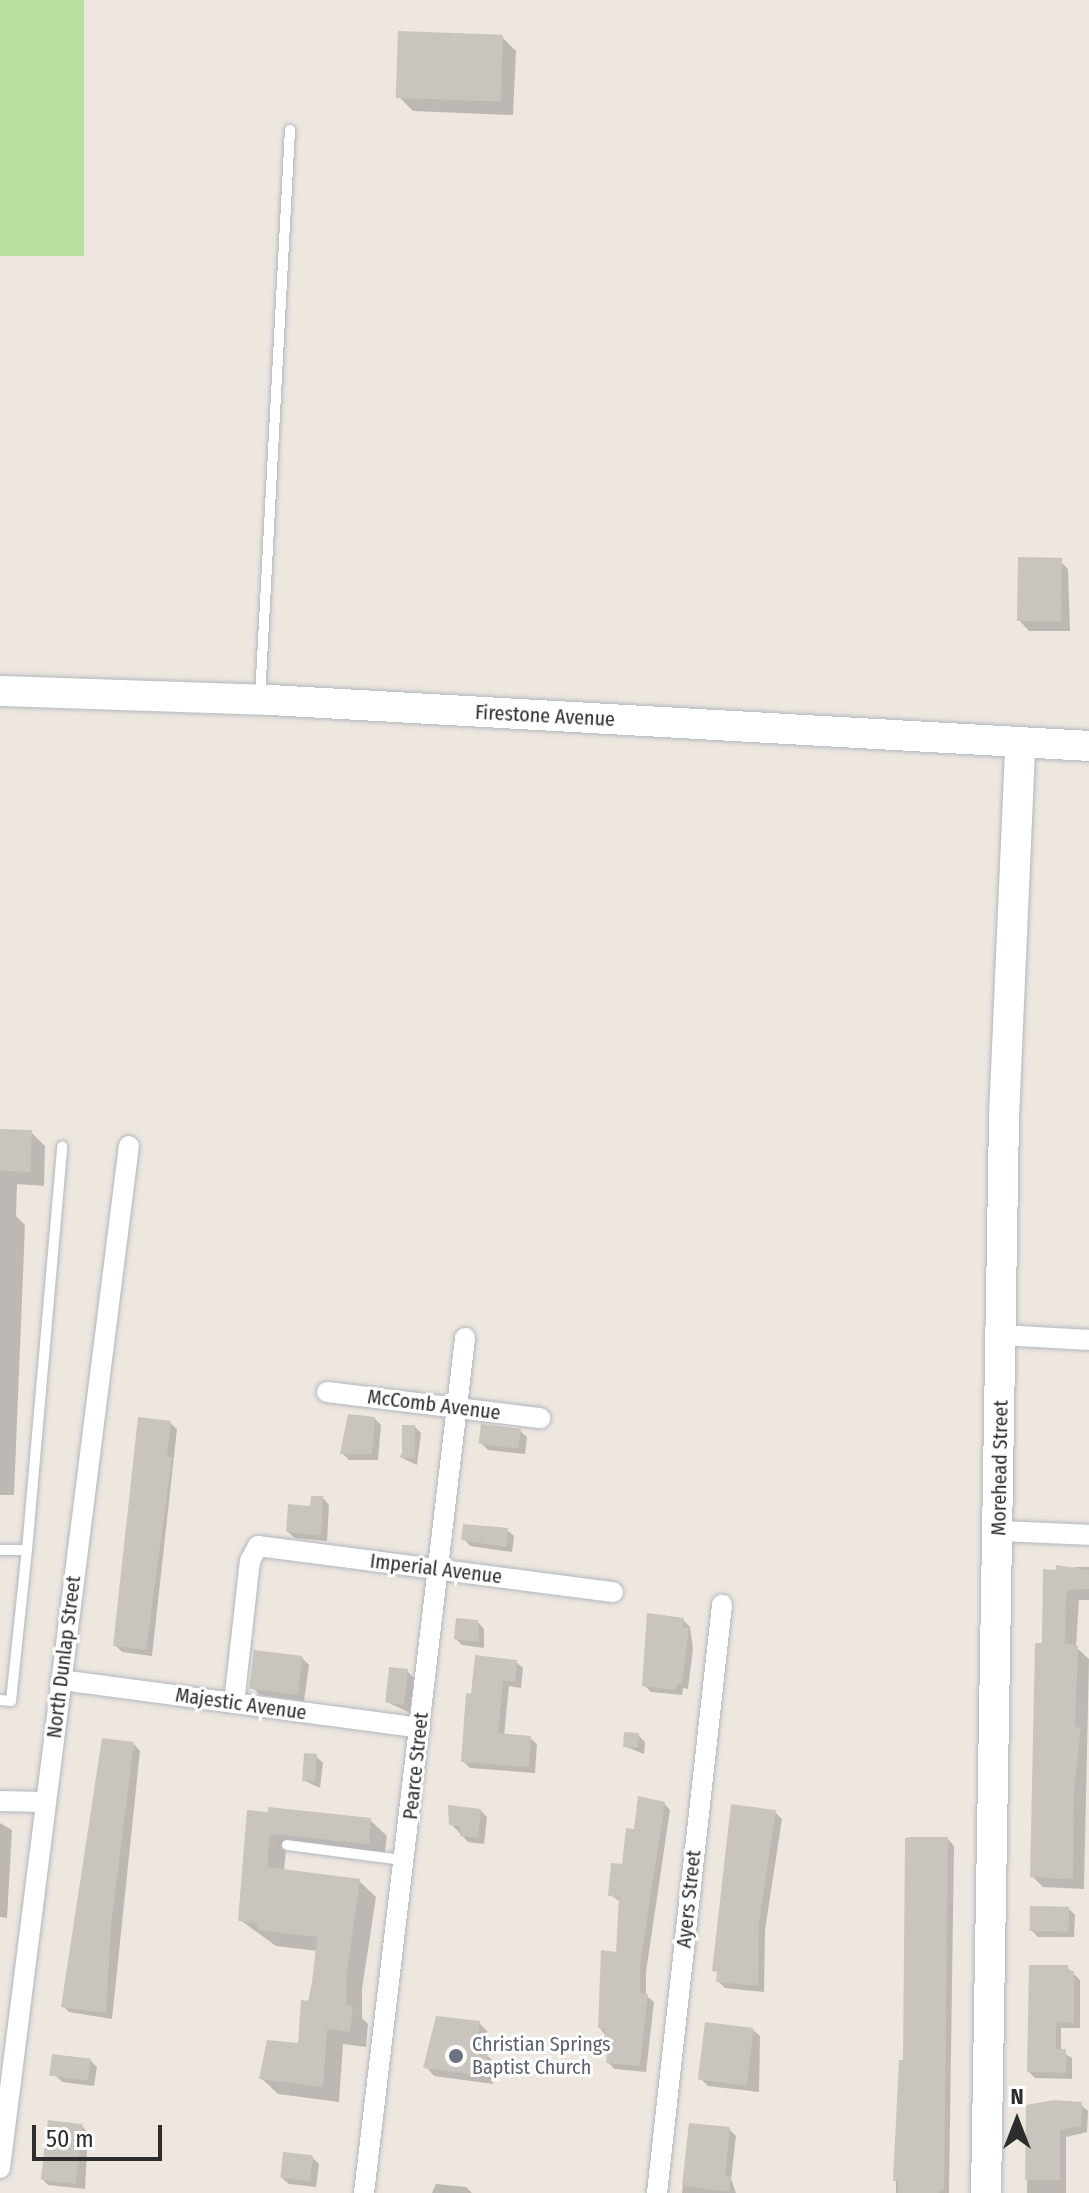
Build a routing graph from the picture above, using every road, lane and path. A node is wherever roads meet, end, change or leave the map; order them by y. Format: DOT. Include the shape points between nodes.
graph roads {
  1 [pos="290,130"];
  2 [pos="0,691"];
  3 [pos="260,700"];
  4 [pos="1020,744"];
  5 [pos="1089,746"];
  6 [pos="129,1146"];
  7 [pos="62,1147"];
  8 [pos="1002,1335"];
  9 [pos="465,1338"];
  10 [pos="1089,1340"];
  11 [pos="327,1392"];
  12 [pos="458,1408"];
  13 [pos="540,1418"];
  14 [pos="999,1531"];
  15 [pos="1089,1535"];
  16 [pos="0,1550"];
  17 [pos="27,1550"];
  18 [pos="438,1569"];
  19 [pos="613,1592"];
  20 [pos="722,1605"];
  21 [pos="61,1680"];
  22 [pos="0,1700"];
  23 [pos="234,1703"];
  24 [pos="420,1728"];
  25 [pos="0,1801"];
  26 [pos="45,1802"];
  27 [pos="287,1845"];
  28 [pos="405,1860"];
  29 [pos="0,2168"];
  30 [pos="364,2193"];
  31 [pos="657,2193"];
  32 [pos="986,2193"];
  1 -- 3 [label="lane"];
  2 -- 3 [label="street, Firestone Avenue"];
  3 -- 4 [label="street, Firestone Avenue"];
  4 -- 5 [label="street, Firestone Avenue"];
  4 -- 8 [label="street, Morehead Street" via="1004,1117"];
  6 -- 21 [label="street, North Dunlap Street"];
  7 -- 17 [label="lane"];
  8 -- 10 [label="street"];
  8 -- 14 [label="street, Morehead Street"];
  9 -- 12 [label="street, Pearce Street"];
  11 -- 12 [label="street, McComb Avenue"];
  12 -- 13 [label="street, McComb Avenue"];
  12 -- 18 [label="street, Pearce Street"];
  14 -- 15 [label="street"];
  14 -- 32 [label="street, Morehead Street"];
  16 -- 17 [label="lane"];
  17 -- 22 [label="lane" via="11,1701"];
  18 -- 19 [label="street, Imperial Avenue"];
  18 -- 23 [label="street, Imperial Avenue" via="258,1546 250,1561"];
  18 -- 24 [label="street, Pearce Street"];
  20 -- 31 [label="street, Ayers Street"];
  21 -- 23 [label="street, Majestic Avenue"];
  21 -- 26 [label="street, North Dunlap Street"];
  23 -- 24 [label="street, Majestic Avenue"];
  24 -- 28 [label="street, Pearce Street"];
  25 -- 26 [label="street"];
  26 -- 29 [label="street, North Dunlap Street"];
  27 -- 28 [label="lane"];
  28 -- 30 [label="street, Pearce Street"];
}
